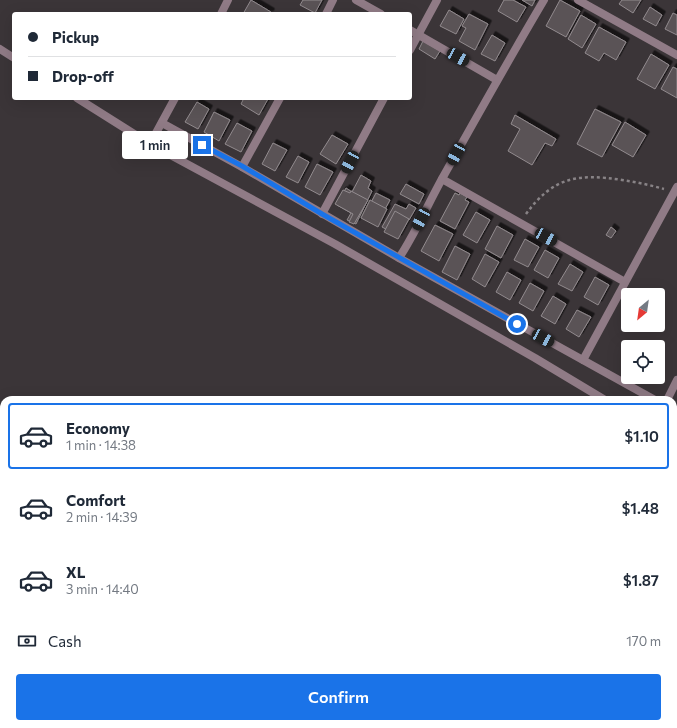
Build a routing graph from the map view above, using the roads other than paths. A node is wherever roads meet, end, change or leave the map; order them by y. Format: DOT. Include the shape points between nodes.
graph roads {
  1 [pos="228,0"];
  2 [pos="333,0"];
  3 [pos="356,0"];
  4 [pos="437,0"];
  5 [pos="544,0"];
  6 [pos="578,0"];
  7 [pos="222,12"];
  8 [pos="327,12"];
  9 [pos="377,12"];
  10 [pos="412,31"];
  11 [pos="418,35"];
  12 [pos="412,46"];
  13 [pos="0,49"];
  14 [pos="677,55"];
  15 [pos="12,57"];
  16 [pos="497,80"];
  17 [pos="80,100"];
  18 [pos="174,100"];
  19 [pos="279,100"];
  20 [pos="383,100"];
  21 [pos="162,123"];
  22 [pos="150,144"];
  23 [pos="242,166"];
  24 [pos="442,179"];
  25 [pos="676,189"];
  26 [pos="322,214"];
  27 [pos="399,258"];
  28 [pos="625,282"];
  29 [pos="583,360"];
  30 [pos="677,380"];
  31 [pos="598,396"];
  32 [pos="648,396"];
  33 [pos="669,396"];
  1 -- 7 [label="street"];
  2 -- 8 [label="street"];
  3 -- 9 [label="street"];
  4 -- 11 [label="street"];
  5 -- 16 [label="street"];
  6 -- 14 [label="street"];
  10 -- 11 [label="street"];
  11 -- 12 [label="street"];
  11 -- 16 [label="street"];
  13 -- 15 [label="street"];
  16 -- 24 [label="street"];
  17 -- 22 [label="street"];
  18 -- 21 [label="street"];
  19 -- 23 [label="street"];
  20 -- 26 [label="street"];
  21 -- 22 [label="street"];
  21 -- 23 [label="street"];
  22 -- 31 [label="street" via="335,244"];
  23 -- 26 [label="street"];
  24 -- 27 [label="street"];
  24 -- 28 [label="street"];
  25 -- 28 [label="street"];
  26 -- 27 [label="street"];
  27 -- 29 [label="street"];
  28 -- 29 [label="street"];
  29 -- 32 [label="street"];
  30 -- 33 [label="street"];
}
